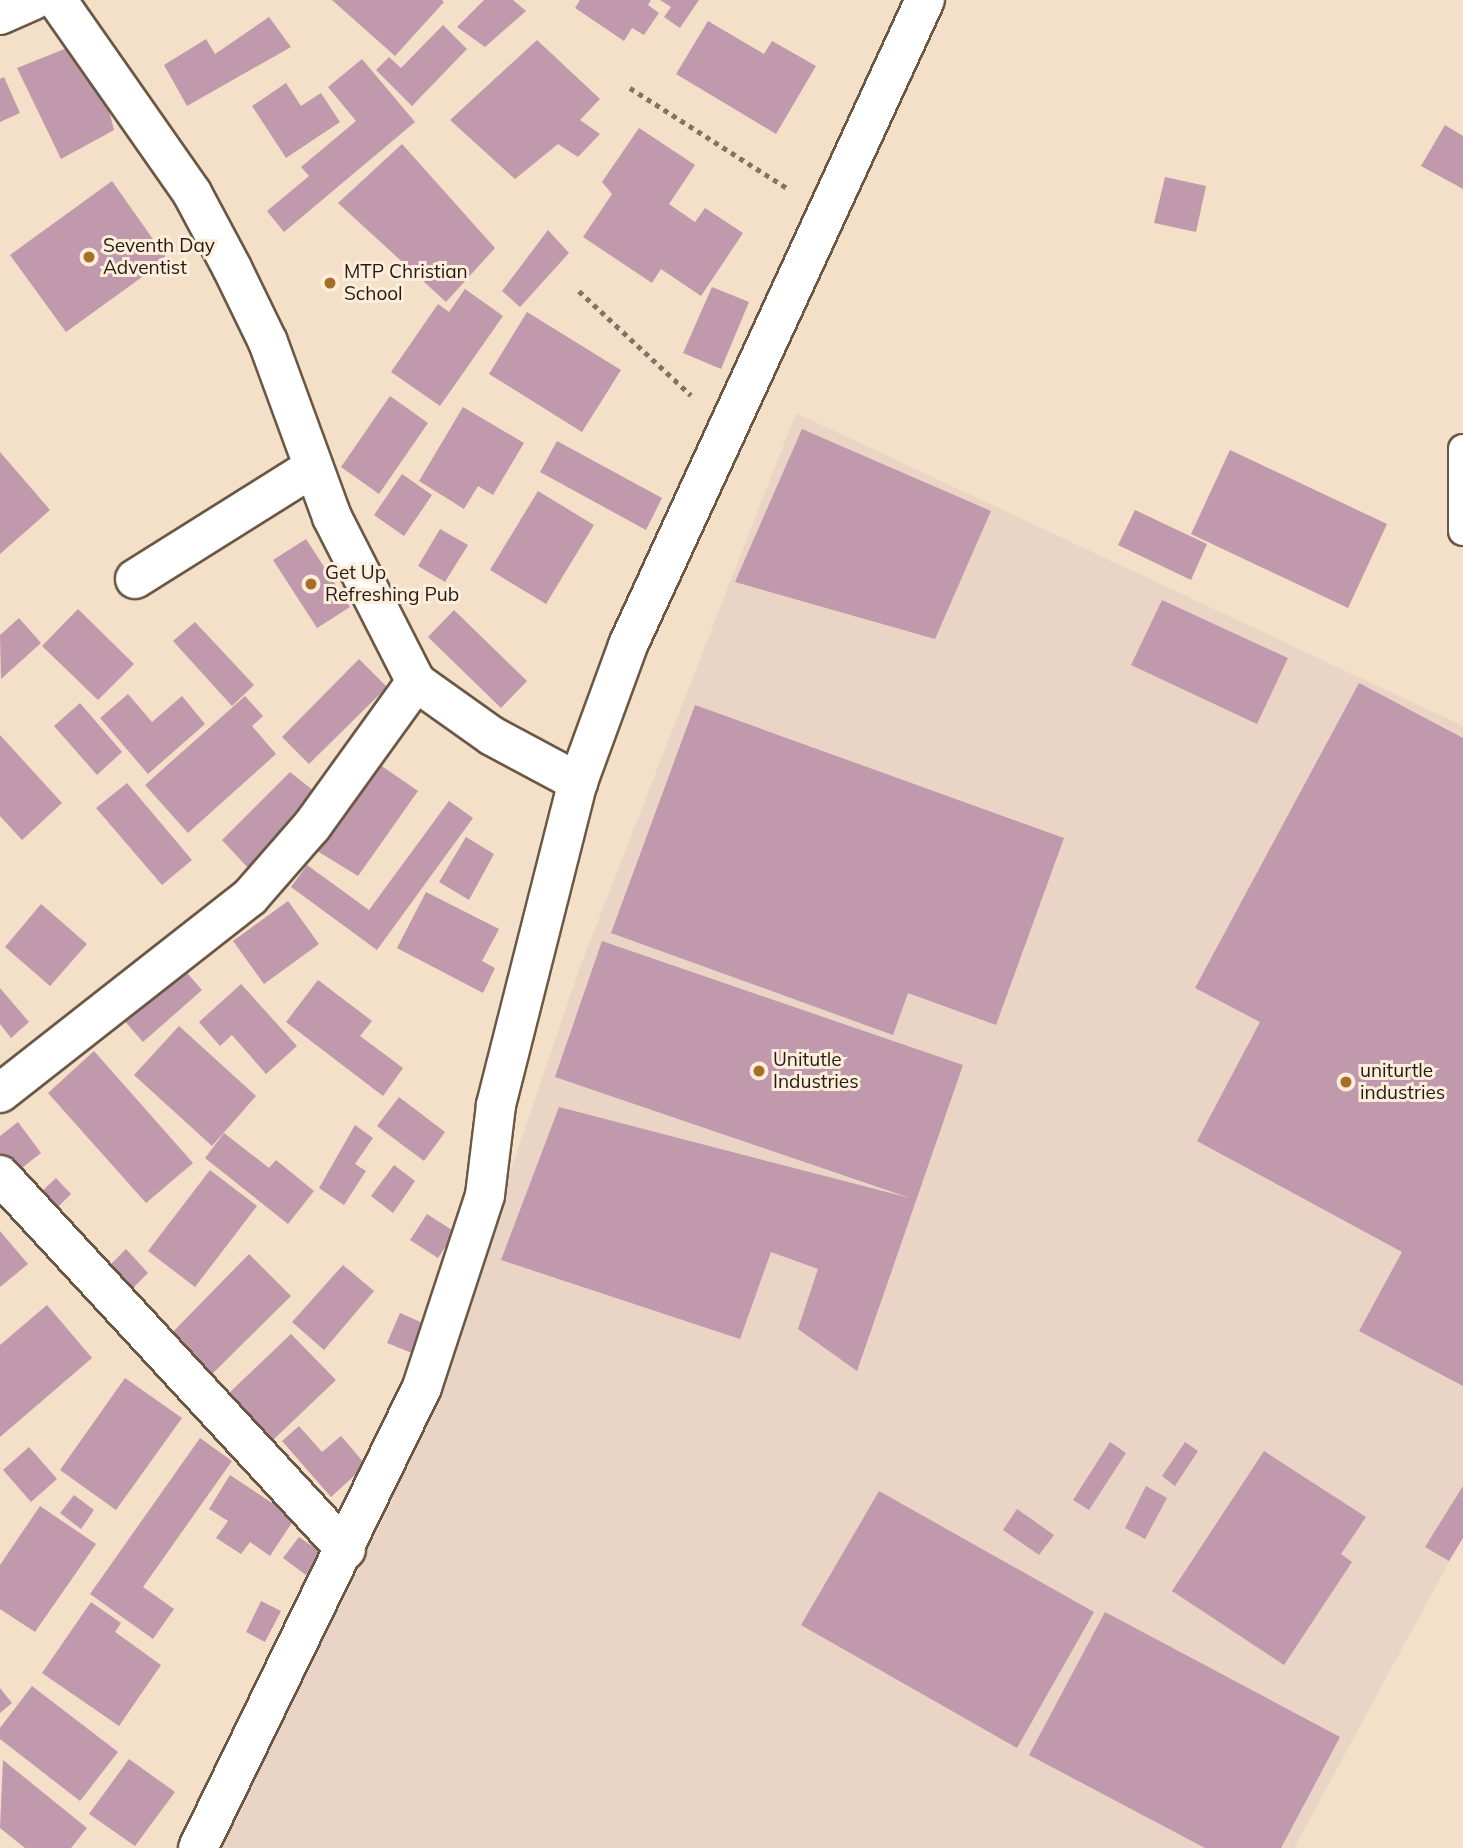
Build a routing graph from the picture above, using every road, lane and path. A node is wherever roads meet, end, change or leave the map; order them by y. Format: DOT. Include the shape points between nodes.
graph roads {
  1 [pos="33,0"];
  2 [pos="57,0"];
  3 [pos="925,0"];
  4 [pos="0,15"];
  5 [pos="630,88"];
  6 [pos="823,212"];
  7 [pos="579,291"];
  8 [pos="726,426"];
  9 [pos="1463,449"];
  10 [pos="312,468"];
  11 [pos="1463,531"];
  12 [pos="135,579"];
  13 [pos="416,682"];
  14 [pos="578,782"];
  15 [pos="0,1093"];
  16 [pos="0,1175"];
  17 [pos="346,1550"];
  18 [pos="198,1848"];
  1 -- 4 [label="street"];
  2 -- 10 [label="street" via="192,193 268,342"];
  3 -- 6 [label="street"];
  5 -- 6 [label="path"];
  6 -- 8 [label="street"];
  7 -- 8 [label="path"];
  8 -- 14 [label="street" via="628,645"];
  9 -- 11 [label="lane"];
  10 -- 12 [label="street"];
  10 -- 13 [label="street" via="368,595"];
  13 -- 14 [label="street" via="492,736"];
  13 -- 15 [label="street" via="312,826 250,897"];
  14 -- 17 [label="street" via="496,1105 485,1195 422,1387"];
  16 -- 17 [label="street"];
  17 -- 18 [label="street"];
}
